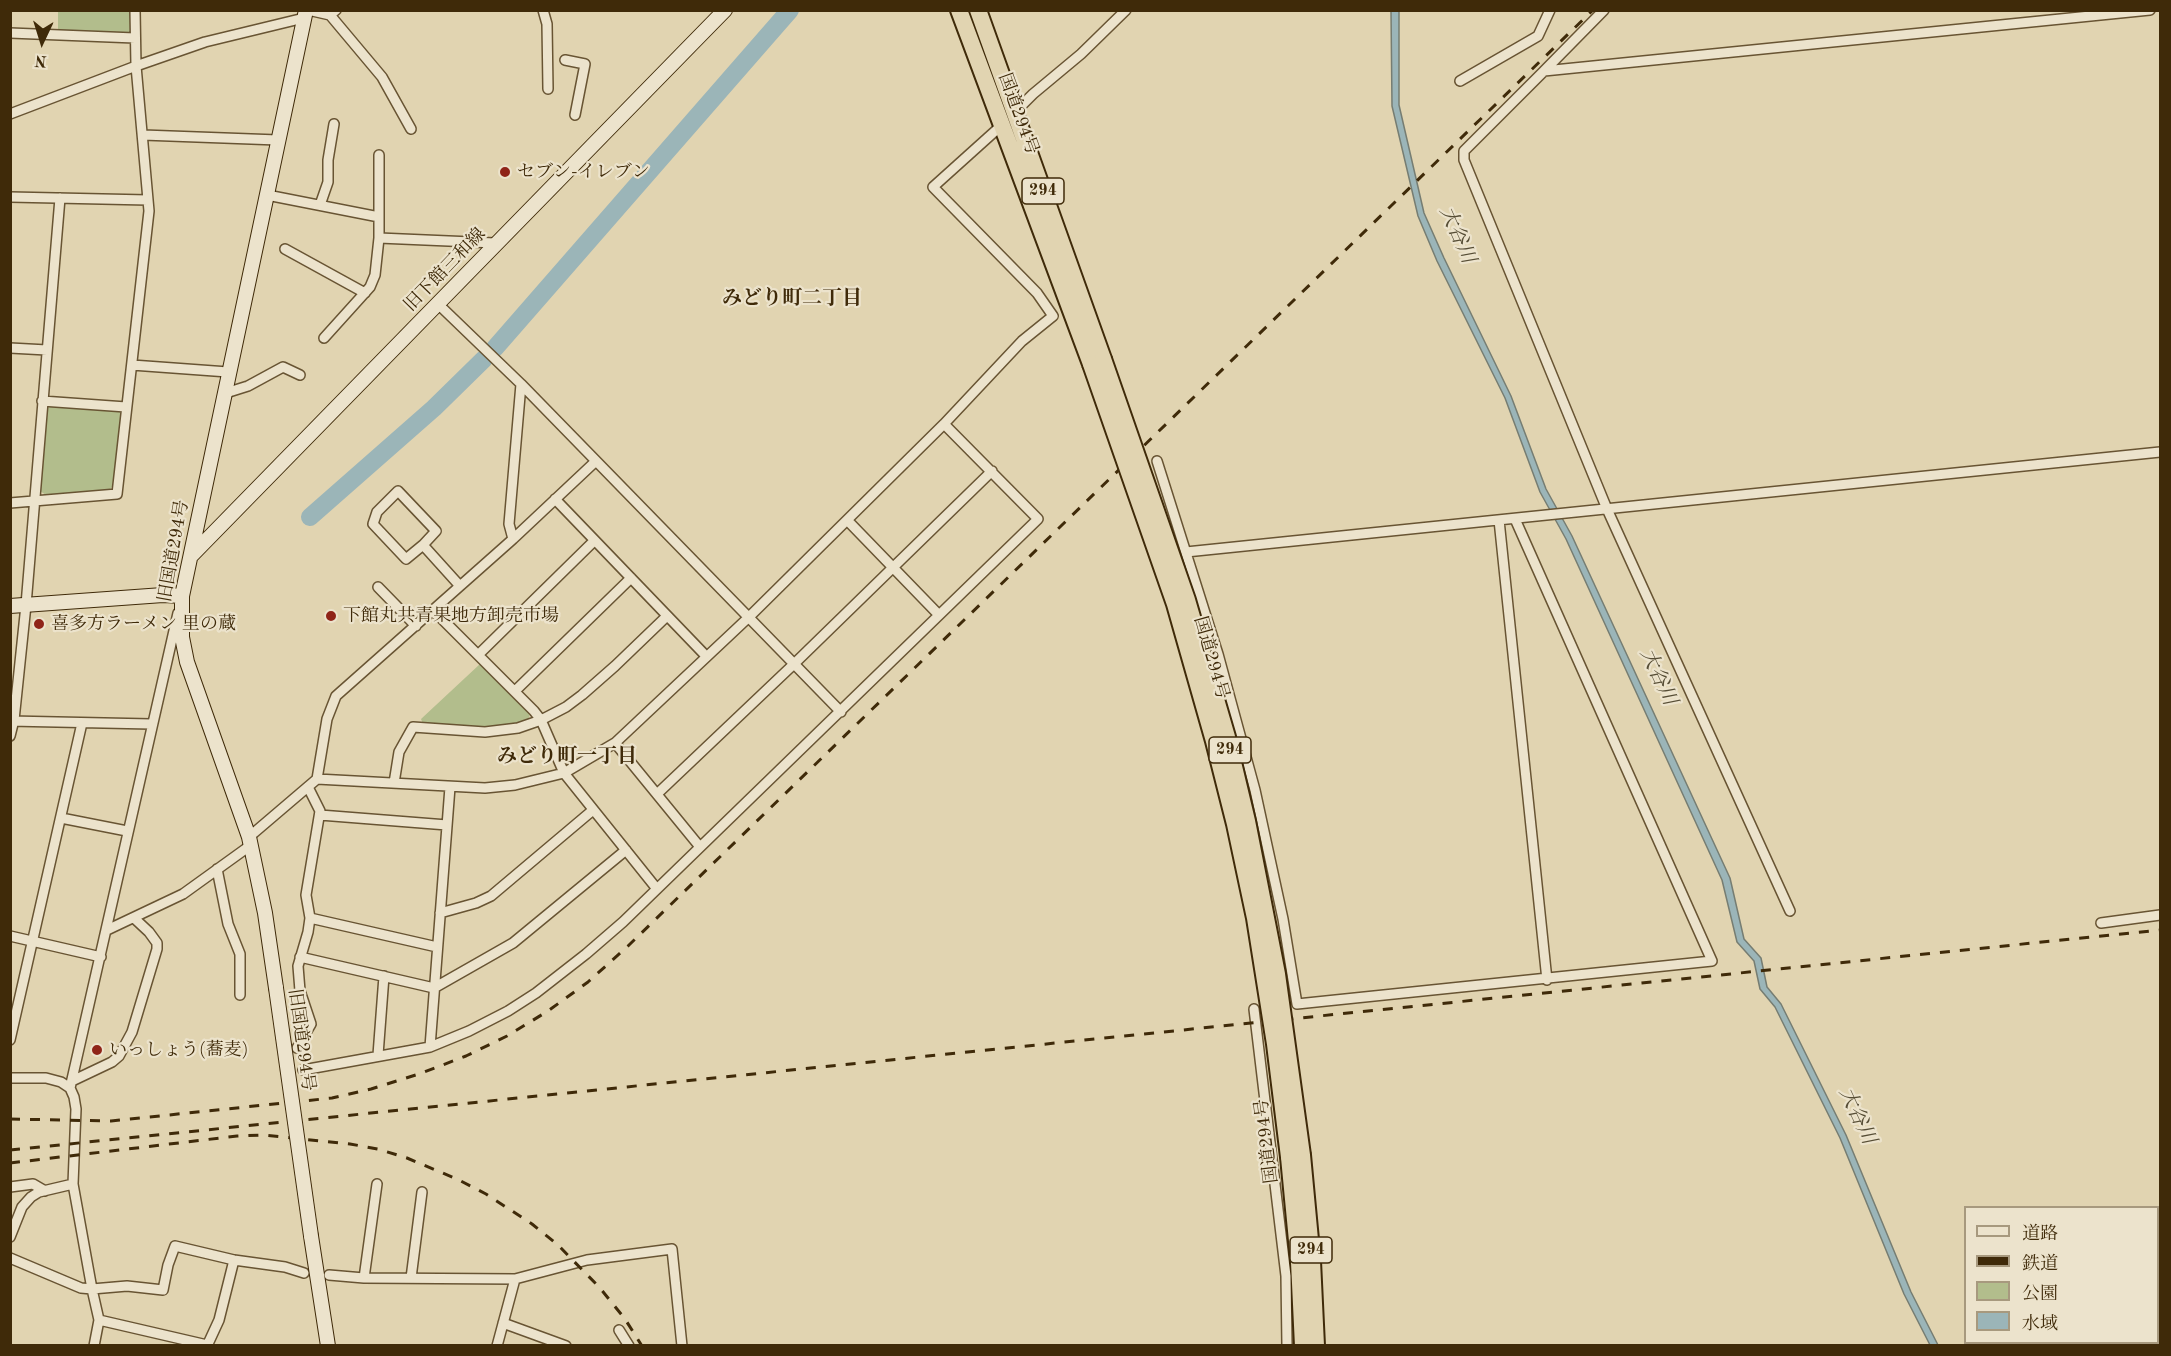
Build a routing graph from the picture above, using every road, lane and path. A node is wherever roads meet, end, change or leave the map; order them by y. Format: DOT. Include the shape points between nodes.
graph roads {
  1 [pos="135,10"];
  2 [pos="543,10"];
  3 [pos="725,10"];
  4 [pos="959,10"];
  5 [pos="978,10"];
  6 [pos="1126,10"];
  7 [pos="1550,10"];
  8 [pos="1604,10"];
  9 [pos="2150,10"];
  10 [pos="306,13"];
  11 [pos="333,13"];
  12 [pos="10,33"];
  13 [pos="135,38"];
  14 [pos="565,60"];
  15 [pos="136,66"];
  16 [pos="1544,71"];
  17 [pos="1460,81"];
  18 [pos="548,89"];
  19 [pos="10,114"];
  20 [pos="575,115"];
  21 [pos="1008,119"];
  22 [pos="334,124"];
  23 [pos="411,129"];
  24 [pos="143,135"];
  25 [pos="278,140"];
  26 [pos="379,155"];
  27 [pos="267,195"];
  28 [pos="10,196"];
  29 [pos="60,198"];
  30 [pos="148,200"];
  31 [pos="320,205"];
  32 [pos="379,217"];
  33 [pos="379,238"];
  34 [pos="495,243"];
  35 [pos="285,249"];
  36 [pos="365,293"];
  37 [pos="437,303"];
  38 [pos="324,338"];
  39 [pos="10,348"];
  40 [pos="47,350"];
  41 [pos="132,364"];
  42 [pos="228,372"];
  43 [pos="300,375"];
  44 [pos="521,384"];
  45 [pos="224,392"];
  46 [pos="42,401"];
  47 [pos="126,407"];
  48 [pos="944,424"];
  49 [pos="2160,452"];
  50 [pos="596,460"];
  51 [pos="1157,461"];
  52 [pos="992,471"];
  53 [pos="555,499"];
  54 [pos="34,501"];
  55 [pos="10,503"];
  56 [pos="1604,510"];
  57 [pos="1515,519"];
  58 [pos="847,520"];
  59 [pos="1499,520"];
  60 [pos="513,538"];
  61 [pos="594,541"];
  62 [pos="423,545"];
  63 [pos="1186,552"];
  64 [pos="191,556"];
  65 [pos="893,567"];
  66 [pos="631,579"];
  67 [pos="460,586"];
  68 [pos="378,587"];
  69 [pos="182,596"];
  70 [pos="26,605"];
  71 [pos="10,606"];
  72 [pos="433,610"];
  73 [pos="939,615"];
  74 [pos="667,616"];
  75 [pos="748,617"];
  76 [pos="416,626"];
  77 [pos="478,655"];
  78 [pos="706,656"];
  79 [pos="795,663"];
  80 [pos="514,691"];
  81 [pos="841,712"];
  82 [pos="12,720"];
  83 [pos="541,720"];
  84 [pos="82,723"];
  85 [pos="151,724"];
  86 [pos="10,736"];
  87 [pos="615,743"];
  88 [pos="564,773"];
  89 [pos="317,779"];
  90 [pos="394,783"];
  91 [pos="308,787"];
  92 [pos="450,787"];
  93 [pos="657,794"];
  94 [pos="593,810"];
  95 [pos="320,815"];
  96 [pos="61,818"];
  97 [pos="447,825"];
  98 [pos="127,831"];
  99 [pos="250,841"];
  100 [pos="700,847"];
  101 [pos="626,850"];
  102 [pos="217,869"];
  103 [pos="657,889"];
  104 [pos="1790,911"];
  105 [pos="440,914"];
  106 [pos="2160,915"];
  107 [pos="134,918"];
  108 [pos="310,918"];
  109 [pos="2101,923"];
  110 [pos="107,930"];
  111 [pos="10,936"];
  112 [pos="32,941"];
  113 [pos="437,947"];
  114 [pos="101,957"];
  115 [pos="300,957"];
  116 [pos="384,976"];
  117 [pos="1547,980"];
  118 [pos="434,988"];
  119 [pos="240,996"];
  120 [pos="1254,1009"];
  121 [pos="11,1033"];
  122 [pos="430,1047"];
  123 [pos="297,1048"];
  124 [pos="378,1055"];
  125 [pos="303,1070"];
  126 [pos="10,1078"];
  127 [pos="71,1085"];
  128 [pos="1295,1156"];
  129 [pos="73,1184"];
  130 [pos="377,1184"];
  131 [pos="10,1187"];
  132 [pos="45,1191"];
  133 [pos="423,1192"];
  134 [pos="10,1237"];
  135 [pos="10,1258"];
  136 [pos="234,1260"];
  137 [pos="304,1273"];
  138 [pos="328,1275"];
  139 [pos="364,1278"];
  140 [pos="411,1278"];
  141 [pos="515,1279"];
  142 [pos="92,1289"];
  143 [pos="99,1320"];
  144 [pos="503,1323"];
  145 [pos="619,1330"];
  146 [pos="548,1342"];
  147 [pos="207,1345"];
  148 [pos="94,1346"];
  149 [pos="328,1346"];
  150 [pos="497,1346"];
  151 [pos="566,1346"];
  152 [pos="629,1346"];
  153 [pos="682,1346"];
  154 [pos="1287,1346"];
  155 [pos="1303,1346"];
  156 [pos="1316,1346"];
  1 -- 13 [label="street"];
  2 -- 18 [label="street" via="548,24"];
  3 -- 34 [label="street, 旧下館三和線"];
  4 -- 21 [label="highway, 国道294号 / 294"];
  5 -- 21 [label="highway, 国道294号 / 294"];
  6 -- 21 [label="street"];
  7 -- 17 [label="street" via="1538,36"];
  8 -- 16 [label="street"];
  9 -- 16 [label="street"];
  10 -- 11 [label="street"];
  10 -- 15 [label="street"];
  10 -- 25 [label="street, 旧国道294号"];
  11 -- 23 [label="street" via="382,77"];
  12 -- 13 [label="street"];
  13 -- 15 [label="street"];
  14 -- 20 [label="street" via="585,64"];
  15 -- 19 [label="street"];
  15 -- 24 [label="street"];
  16 -- 56 [label="street" via="1464,151 1464,160"];
  21 -- 48 [label="street" via="933,187 1037,293 1053,316 1022,341"];
  21 -- 128 [label="highway, 国道294号 / 294, bridge" via="1097,361 1194,664 1237,834"];
  22 -- 31 [label="street" via="328,182"];
  24 -- 25 [label="street"];
  24 -- 30 [label="street"];
  25 -- 27 [label="street, 旧国道294号"];
  26 -- 32 [label="street"];
  27 -- 31 [label="street"];
  27 -- 42 [label="street, 旧国道294号"];
  28 -- 29 [label="street"];
  29 -- 30 [label="street"];
  29 -- 40 [label="street"];
  30 -- 41 [label="street"];
  31 -- 32 [label="street"];
  32 -- 33 [label="street"];
  33 -- 34 [label="street"];
  33 -- 36 [label="street" via="375,275"];
  34 -- 37 [label="street, 旧下館三和線"];
  35 -- 36 [label="street"];
  36 -- 38 [label="street"];
  37 -- 44 [label="street"];
  37 -- 64 [label="street, 旧下館三和線"];
  39 -- 40 [label="street"];
  40 -- 46 [label="street"];
  41 -- 42 [label="street"];
  41 -- 47 [label="street"];
  42 -- 45 [label="street, 旧国道294号"];
  43 -- 45 [label="street" via="283,367 248,386"];
  44 -- 50 [label="street"];
  44 -- 60 [label="street" via="509,524"];
  45 -- 64 [label="street, 旧国道294号"];
  46 -- 47 [label="street"];
  46 -- 54 [label="street"];
  47 -- 54 [label="street" via="117,494"];
  48 -- 52 [label="street"];
  48 -- 58 [label="street"];
  49 -- 56 [label="street"];
  50 -- 53 [label="street"];
  50 -- 75 [label="street"];
  51 -- 63 [label="street"];
  52 -- 65 [label="street"];
  52 -- 73 [label="street" via="1038,519"];
  53 -- 60 [label="street"];
  53 -- 61 [label="street"];
  54 -- 55 [label="street"];
  54 -- 70 [label="street"];
  56 -- 57 [label="street"];
  56 -- 104 [label="street"];
  57 -- 59 [label="street"];
  57 -- 117 [label="street" via="1712,961"];
  58 -- 65 [label="street"];
  58 -- 75 [label="street"];
  59 -- 63 [label="street"];
  59 -- 117 [label="street"];
  60 -- 67 [label="street"];
  61 -- 66 [label="street"];
  61 -- 77 [label="street"];
  62 -- 62 [label="street" via="406,559 374,524 377,512 398,491 436,531"];
  62 -- 67 [label="street"];
  63 -- 117 [label="street" via="1255,790 1298,1004"];
  64 -- 69 [label="street, 旧国道294号"];
  65 -- 73 [label="street"];
  65 -- 79 [label="street"];
  66 -- 74 [label="street"];
  66 -- 80 [label="street"];
  67 -- 72 [label="street"];
  68 -- 76 [label="street"];
  69 -- 70 [label="street"];
  69 -- 85 [label="street"];
  69 -- 99 [label="street, 旧国道294号" via="182,638 187,662"];
  70 -- 71 [label="street"];
  70 -- 82 [label="street"];
  72 -- 76 [label="street"];
  72 -- 77 [label="street"];
  73 -- 81 [label="street"];
  74 -- 78 [label="street"];
  74 -- 83 [label="street" via="582,695"];
  75 -- 78 [label="street"];
  75 -- 79 [label="street"];
  76 -- 89 [label="street" via="336,696 327,719"];
  77 -- 80 [label="street"];
  78 -- 87 [label="street"];
  79 -- 81 [label="street"];
  79 -- 93 [label="street"];
  80 -- 83 [label="street"];
  81 -- 100 [label="street"];
  82 -- 84 [label="street"];
  82 -- 86 [label="street"];
  83 -- 88 [label="street"];
  83 -- 90 [label="street" via="518,728 485,732 413,727 399,752"];
  84 -- 85 [label="street"];
  84 -- 96 [label="street"];
  85 -- 98 [label="street"];
  87 -- 88 [label="street"];
  87 -- 93 [label="street"];
  88 -- 92 [label="street" via="515,785"];
  88 -- 94 [label="street"];
  89 -- 90 [label="street"];
  89 -- 91 [label="street"];
  90 -- 92 [label="street"];
  91 -- 95 [label="street"];
  91 -- 99 [label="street"];
  92 -- 97 [label="street"];
  93 -- 100 [label="street"];
  94 -- 101 [label="street"];
  94 -- 105 [label="street" via="491,896"];
  95 -- 97 [label="street"];
  95 -- 108 [label="street" via="306,895"];
  96 -- 98 [label="street"];
  96 -- 112 [label="street"];
  97 -- 105 [label="street"];
  98 -- 110 [label="street"];
  99 -- 102 [label="street"];
  99 -- 149 [label="street, 旧国道294号, bridge" via="265,913"];
  100 -- 103 [label="street"];
  101 -- 103 [label="street"];
  101 -- 118 [label="street" via="513,943"];
  102 -- 107 [label="street" via="183,894"];
  102 -- 119 [label="street" via="228,924 240,954"];
  103 -- 122 [label="street" via="586,954 536,993 469,1032"];
  105 -- 113 [label="street"];
  106 -- 109 [label="street"];
  107 -- 110 [label="street"];
  107 -- 127 [label="street" via="157,943 157,950 132,1032 119,1056"];
  108 -- 113 [label="street"];
  108 -- 115 [label="street"];
  110 -- 114 [label="street"];
  111 -- 112 [label="street"];
  112 -- 114 [label="street"];
  112 -- 121 [label="street"];
  113 -- 118 [label="street"];
  114 -- 127 [label="street"];
  115 -- 116 [label="street"];
  115 -- 123 [label="street" via="300,991 311,1024"];
  116 -- 118 [label="street"];
  116 -- 124 [label="street"];
  118 -- 122 [label="street"];
  120 -- 154 [label="street" via="1286,1276"];
  122 -- 124 [label="street"];
  124 -- 125 [label="street"];
  126 -- 127 [label="street" via="46,1078"];
  127 -- 129 [label="street" via="76,1109"];
  128 -- 155 [label="highway, 国道294号 / 294"];
  128 -- 156 [label="highway, 国道294号 / 294" via="1312,1261"];
  129 -- 132 [label="street"];
  129 -- 142 [label="street"];
  130 -- 139 [label="street"];
  131 -- 132 [label="street" via="33,1184"];
  132 -- 134 [label="street" via="31,1197 22,1207"];
  133 -- 140 [label="street"];
  135 -- 142 [label="street"];
  136 -- 137 [label="street"];
  136 -- 142 [label="street" via="175,1246 164,1290 127,1286"];
  136 -- 147 [label="street" via="219,1320"];
  138 -- 139 [label="street"];
  139 -- 140 [label="street"];
  140 -- 141 [label="street"];
  141 -- 144 [label="street"];
  141 -- 153 [label="street" via="587,1260 672,1250"];
  142 -- 143 [label="street"];
  143 -- 147 [label="street"];
  143 -- 148 [label="street"];
  144 -- 146 [label="street"];
  144 -- 150 [label="street"];
  145 -- 152 [label="street"];
  146 -- 151 [label="street"];
}
